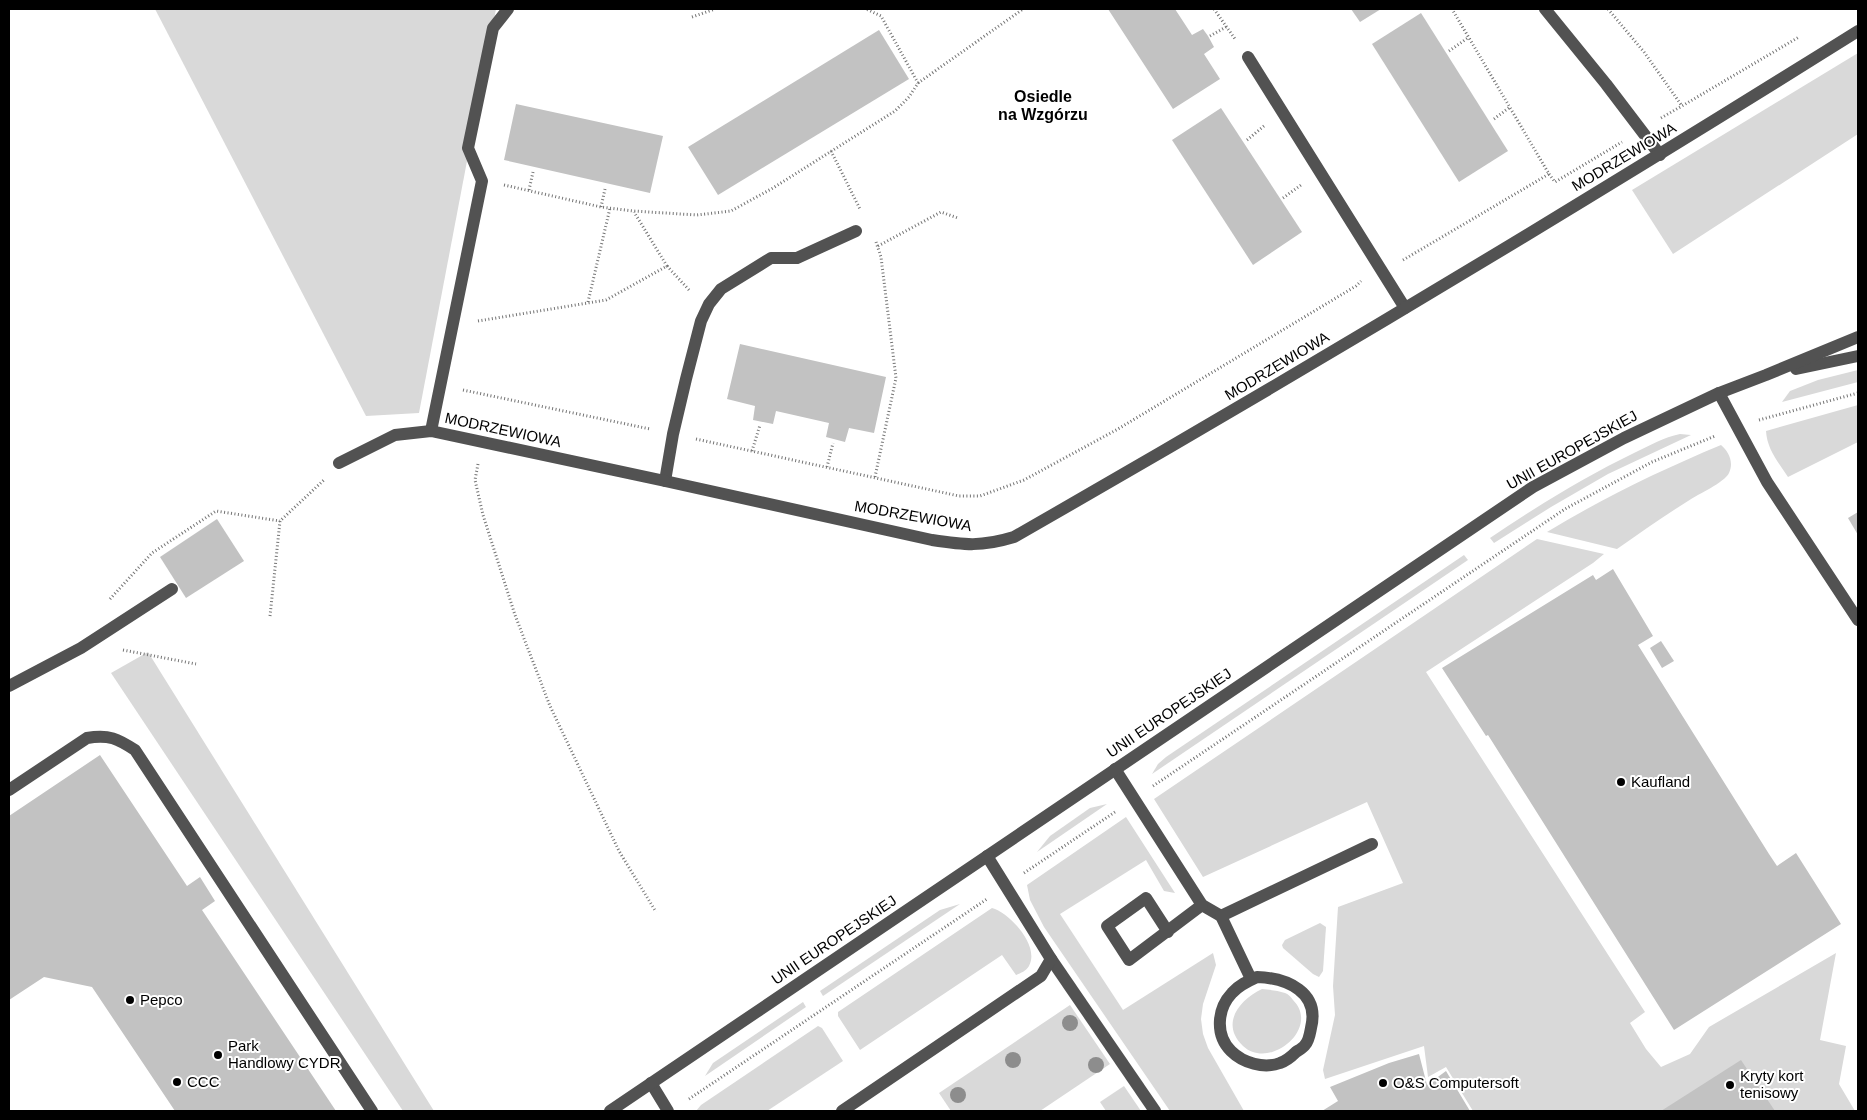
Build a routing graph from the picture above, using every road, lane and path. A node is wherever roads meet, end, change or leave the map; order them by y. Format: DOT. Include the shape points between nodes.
graph roads {
  1 [pos="508,9"];
  2 [pos="715,9"];
  3 [pos="866,9"];
  4 [pos="1022,9"];
  5 [pos="1214,9"];
  6 [pos="1452,9"];
  7 [pos="1545,9"];
  8 [pos="1608,9"];
  9 [pos="692,17"];
  10 [pos="1226,27"];
  11 [pos="1858,31"];
  12 [pos="1807,32"];
  13 [pos="1210,36"];
  14 [pos="1469,37"];
  15 [pos="1449,51"];
  16 [pos="1248,58"];
  17 [pos="918,83"];
  18 [pos="1682,106"];
  19 [pos="1510,107"];
  20 [pos="1494,119"];
  21 [pos="1266,125"];
  22 [pos="1641,130"];
  23 [pos="1247,140"];
  24 [pos="831,151"];
  25 [pos="1660,156"];
  26 [pos="533,172"];
  27 [pos="1550,174"];
  28 [pos="482,181"];
  29 [pos="1303,184"];
  30 [pos="529,190"];
  31 [pos="605,190"];
  32 [pos="1283,198"];
  33 [pos="601,207"];
  34 [pos="610,208"];
  35 [pos="633,211"];
  36 [pos="861,211"];
  37 [pos="958,218"];
  38 [pos="856,230"];
  39 [pos="874,237"];
  40 [pos="878,246"];
  41 [pos="667,266"];
  42 [pos="1381,270"];
  43 [pos="588,302"];
  44 [pos="709,304"];
  45 [pos="1406,308"];
  46 [pos="452,326"];
  47 [pos="1858,337"];
  48 [pos="1858,356"];
  49 [pos="1766,375"];
  50 [pos="441,386"];
  51 [pos="1719,393"];
  52 [pos="1858,393"];
  53 [pos="1773,415"];
  54 [pos="760,425"];
  55 [pos="431,431"];
  56 [pos="673,434"];
  57 [pos="1709,438"];
  58 [pos="833,443"];
  59 [pos="752,451"];
  60 [pos="339,463"];
  61 [pos="827,467"];
  62 [pos="875,477"];
  63 [pos="474,480"];
  64 [pos="665,481"];
  65 [pos="280,521"];
  66 [pos="172,589"];
  67 [pos="106,603"];
  68 [pos="270,616"];
  69 [pos="1858,620"];
  70 [pos="81,648"];
  71 [pos="196,664"];
  72 [pos="9,686"];
  73 [pos="1115,770"];
  74 [pos="9,790"];
  75 [pos="1134,799"];
  76 [pos="1372,844"];
  77 [pos="987,856"];
  78 [pos="1006,886"];
  79 [pos="1202,905"];
  80 [pos="656,912"];
  81 [pos="1221,916"];
  82 [pos="1168,932"];
  83 [pos="1052,959"];
  84 [pos="1251,979"];
  85 [pos="651,1083"];
  86 [pos="683,1103"];
  87 [pos="372,1111"];
  88 [pos="610,1111"];
  89 [pos="668,1111"];
  90 [pos="842,1111"];
  91 [pos="1155,1111"];
  1 -- 28 [label="street" via="493,28 468,148"];
  2 -- 9 [label="path"];
  3 -- 17 [label="path" via="881,16"];
  4 -- 17 [label="path"];
  5 -- 10 [label="path"];
  6 -- 14 [label="path"];
  7 -- 22 [label="street"];
  8 -- 18 [label="path" via="1644,52"];
  10 -- 13 [label="path"];
  10 -- 16 [label="path"];
  11 -- 25 [label="street, MODRZEWIOWA"];
  12 -- 18 [label="path"];
  14 -- 15 [label="path"];
  14 -- 19 [label="path"];
  16 -- 42 [label="street"];
  17 -- 24 [label="path" via="909,98 895,111"];
  18 -- 22 [label="path"];
  19 -- 20 [label="path"];
  19 -- 27 [label="path"];
  21 -- 23 [label="path"];
  22 -- 25 [label="street"];
  22 -- 27 [label="path" via="1555,182"];
  24 -- 35 [label="path" via="731,211 697,215"];
  24 -- 36 [label="path"];
  25 -- 45 [label="street, MODRZEWIOWA"];
  26 -- 30 [label="path"];
  27 -- 42 [label="path" via="1397,264"];
  28 -- 30 [label="path"];
  28 -- 46 [label="street"];
  29 -- 32 [label="path"];
  30 -- 33 [label="path"];
  31 -- 33 [label="path"];
  33 -- 34 [label="path"];
  34 -- 35 [label="path"];
  34 -- 43 [label="path"];
  35 -- 41 [label="path"];
  37 -- 40 [label="path" via="941,212"];
  38 -- 44 [label="street" via="797,258 771,258 721,288"];
  39 -- 40 [label="path"];
  40 -- 62 [label="path" via="896,378"];
  41 -- 43 [label="path" via="606,300"];
  41 -- 44 [label="path" via="693,294"];
  42 -- 45 [label="street"];
  42 -- 62 [label="path" via="1364,277 1356,286 1118,429 1024,480 980,496 960,496"];
  43 -- 46 [label="path"];
  44 -- 56 [label="street" via="700,321"];
  45 -- 64 [label="street, MODRZEWIOWA" via="1202,430 1014,537 994,543 967,545 932,540"];
  46 -- 50 [label="street"];
  47 -- 49 [label="street, UNII EUROPEJSKIEJ"];
  48 -- 49 [label="street, UNII EUROPEJSKIEJ"];
  49 -- 51 [label="street, UNII EUROPEJSKIEJ"];
  50 -- 55 [label="street"];
  50 -- 56 [label="path"];
  51 -- 69 [label="street" via="1767,482"];
  51 -- 73 [label="street, UNII EUROPEJSKIEJ" via="1624,438 1534,487"];
  52 -- 53 [label="path"];
  54 -- 59 [label="path"];
  55 -- 60 [label="street, MODRZEWIOWA" via="395,434"];
  55 -- 64 [label="street, MODRZEWIOWA"];
  56 -- 59 [label="path"];
  56 -- 64 [label="street"];
  57 -- 75 [label="path" via="1652,462 1565,509"];
  58 -- 61 [label="path"];
  59 -- 61 [label="path"];
  60 -- 65 [label="path"];
  61 -- 62 [label="path"];
  63 -- 80 [label="path" via="516,616 550,706 619,851"];
  65 -- 67 [label="path" via="216,511 152,553"];
  65 -- 68 [label="path"];
  66 -- 70 [label="street"];
  70 -- 71 [label="path" via="128,650"];
  70 -- 72 [label="street"];
  73 -- 75 [label="street"];
  73 -- 77 [label="street, UNII EUROPEJSKIEJ"];
  74 -- 87 [label="street" via="87,738 102,735 135,750"];
  75 -- 78 [label="path"];
  75 -- 79 [label="street"];
  76 -- 81 [label="street"];
  77 -- 78 [label="street"];
  77 -- 85 [label="street, UNII EUROPEJSKIEJ"];
  78 -- 83 [label="street"];
  78 -- 86 [label="path"];
  79 -- 81 [label="street"];
  79 -- 82 [label="street"];
  81 -- 84 [label="street"];
  82 -- 82 [label="street" via="1129,960 1107,926 1146,898"];
  83 -- 90 [label="street" via="1041,976"];
  83 -- 91 [label="street"];
  84 -- 84 [label="street" via="1257,976 1283,980 1309,1000 1313,1010 1313,1022 1305,1046 1280,1063 1250,1063 1232,1052 1222,1037 1219,1026 1224,1004 1231,993"];
  85 -- 88 [label="street, UNII EUROPEJSKIEJ"];
  85 -- 89 [label="street"];
}
